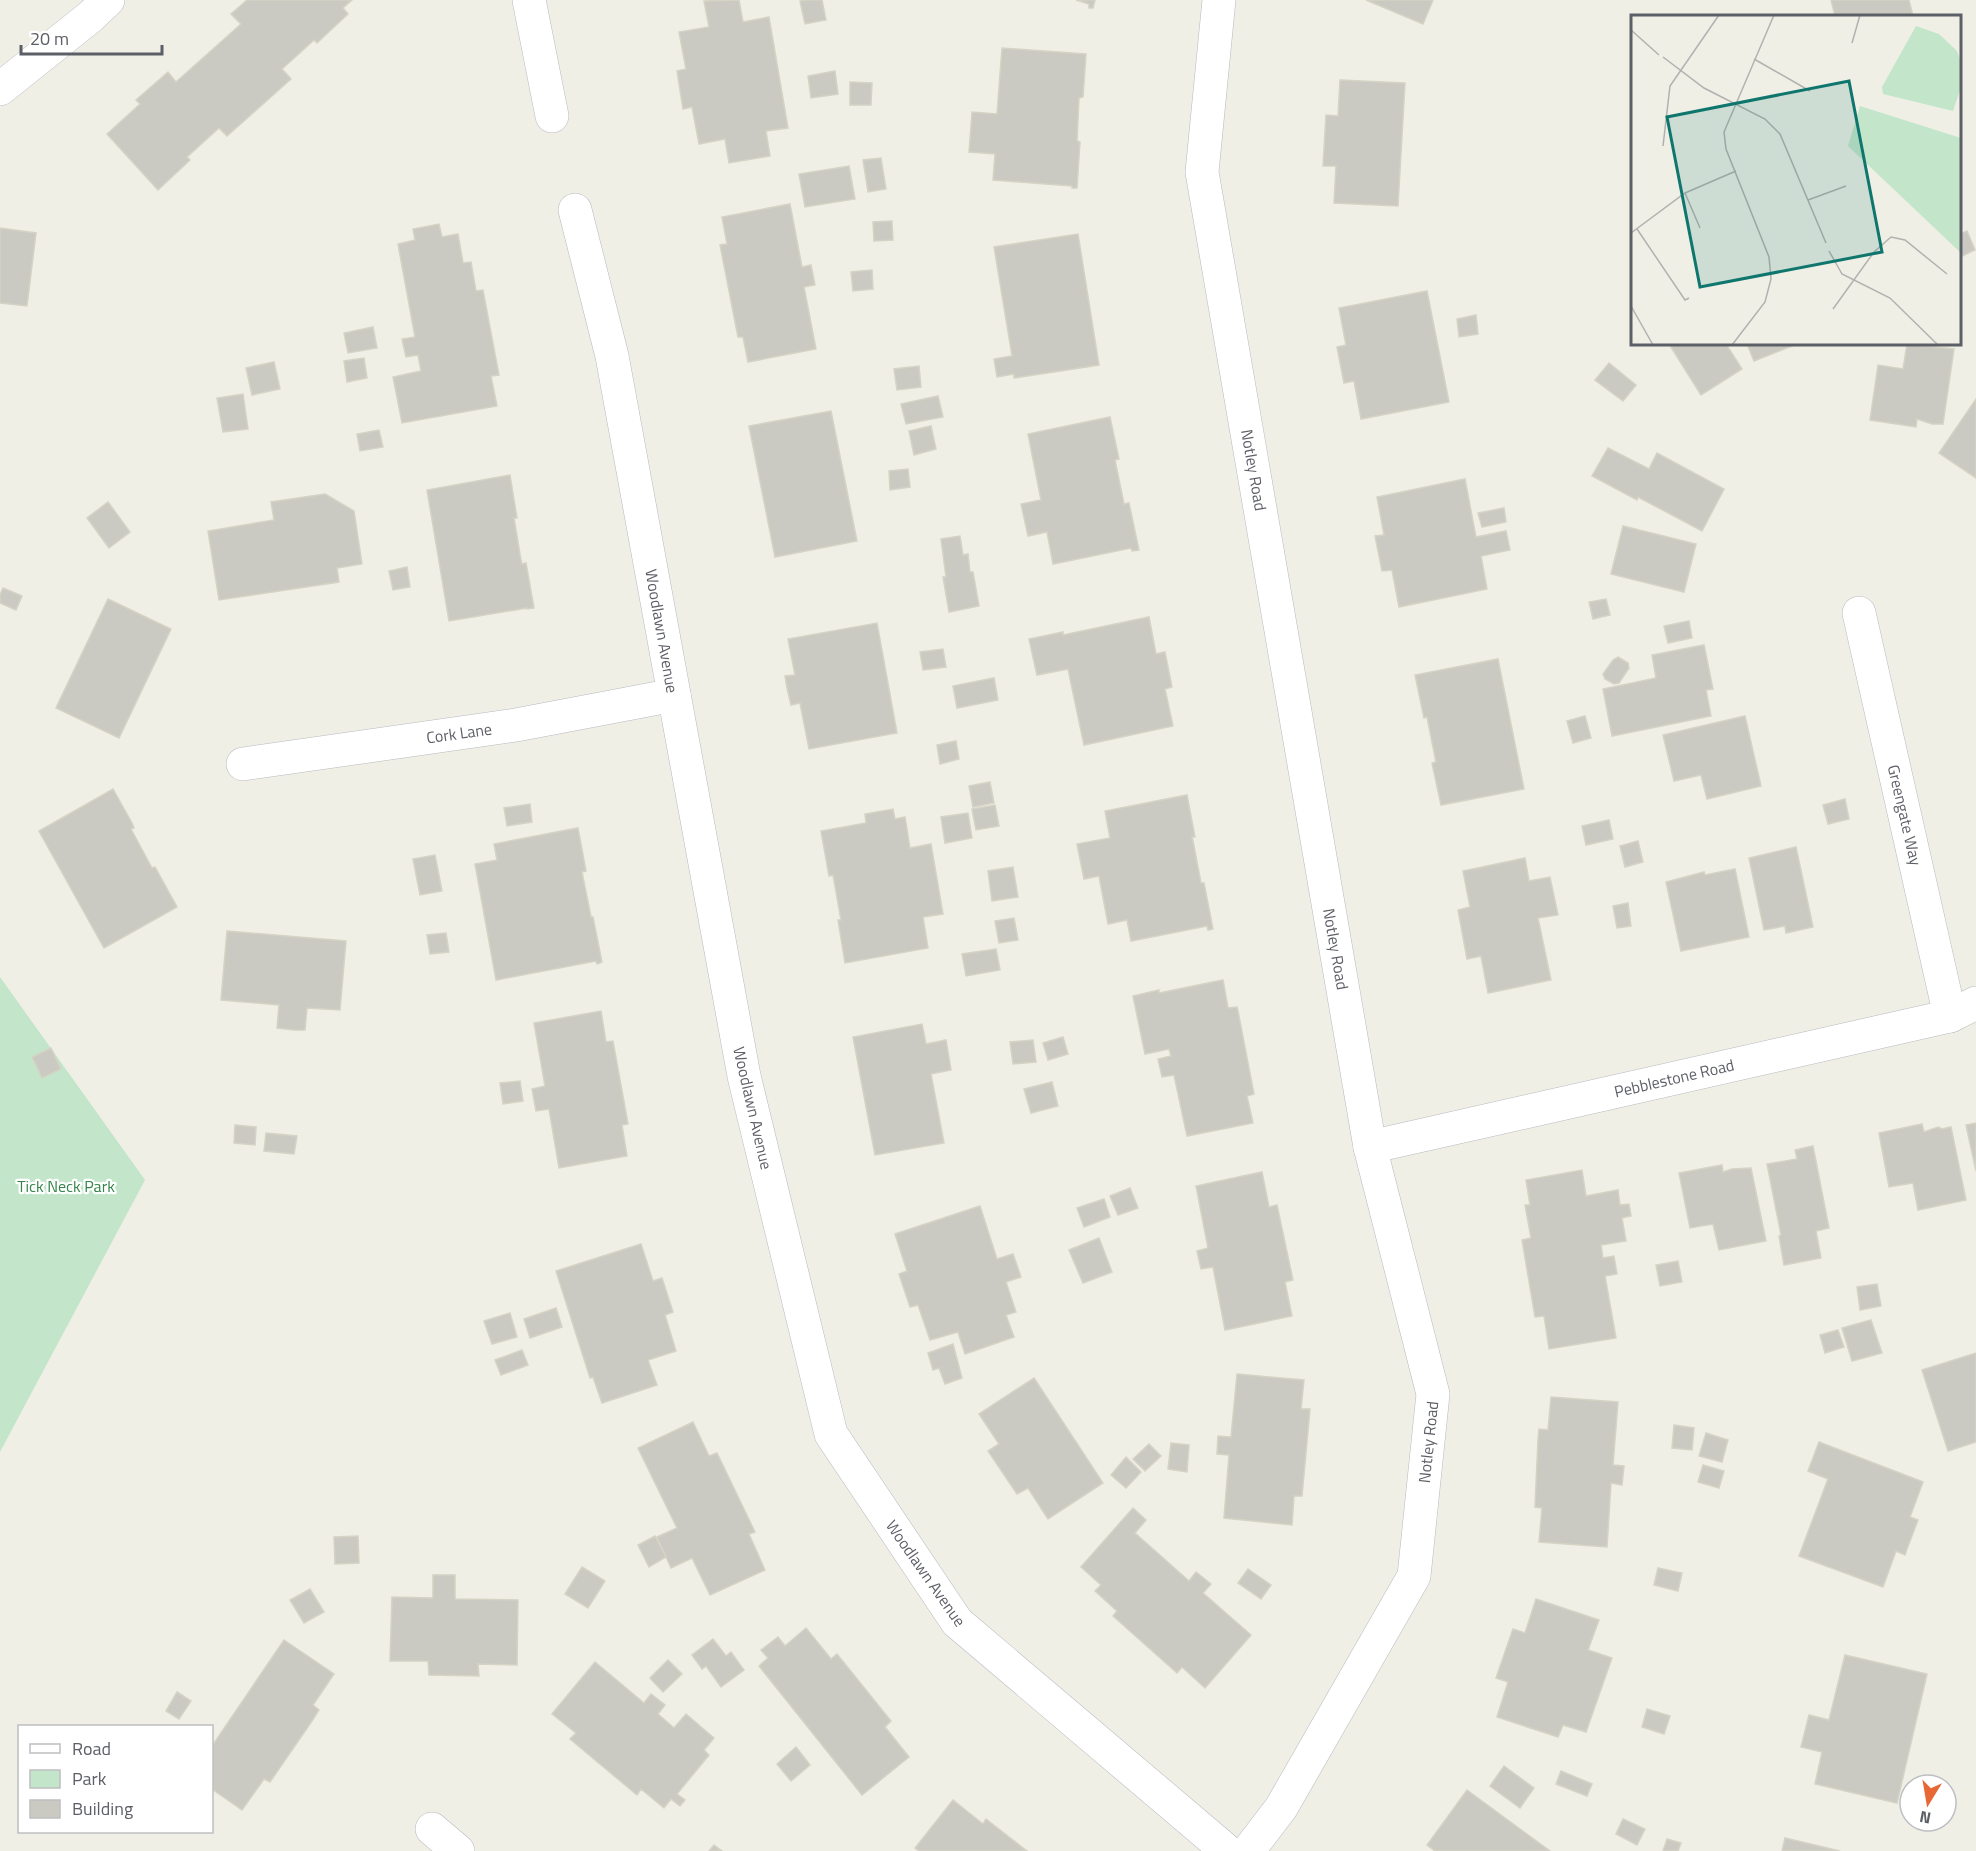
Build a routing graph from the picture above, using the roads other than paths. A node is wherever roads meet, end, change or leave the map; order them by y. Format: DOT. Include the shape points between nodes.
graph roads {
  1 [pos="108,0"];
  2 [pos="529,0"];
  3 [pos="1219,0"];
  4 [pos="0,89"];
  5 [pos="552,116"];
  6 [pos="575,210"];
  7 [pos="1859,613"];
  8 [pos="674,695"];
  9 [pos="243,764"];
  10 [pos="1963,1010"];
  11 [pos="1370,1147"];
  12 [pos="432,1829"];
  13 [pos="458,1851"];
  14 [pos="1227,1851"];
  15 [pos="1248,1851"];
  1 -- 4 [label="street"];
  2 -- 5 [label="street"];
  3 -- 11 [label="street, Notley Road" via="1202,172"];
  6 -- 8 [label="street, Woodlawn Avenue" via="612,356"];
  7 -- 10 [label="street, Greengate Way"];
  8 -- 9 [label="street, Cork Lane" via="516,725"];
  8 -- 14 [label="street, Woodlawn Avenue" via="744,1076 831,1434 957,1622"];
  10 -- 11 [label="street, Pebblestone Road"];
  11 -- 15 [label="street, Notley Road" via="1433,1394 1414,1576 1281,1808"];
  12 -- 13 [label="street"];
}
